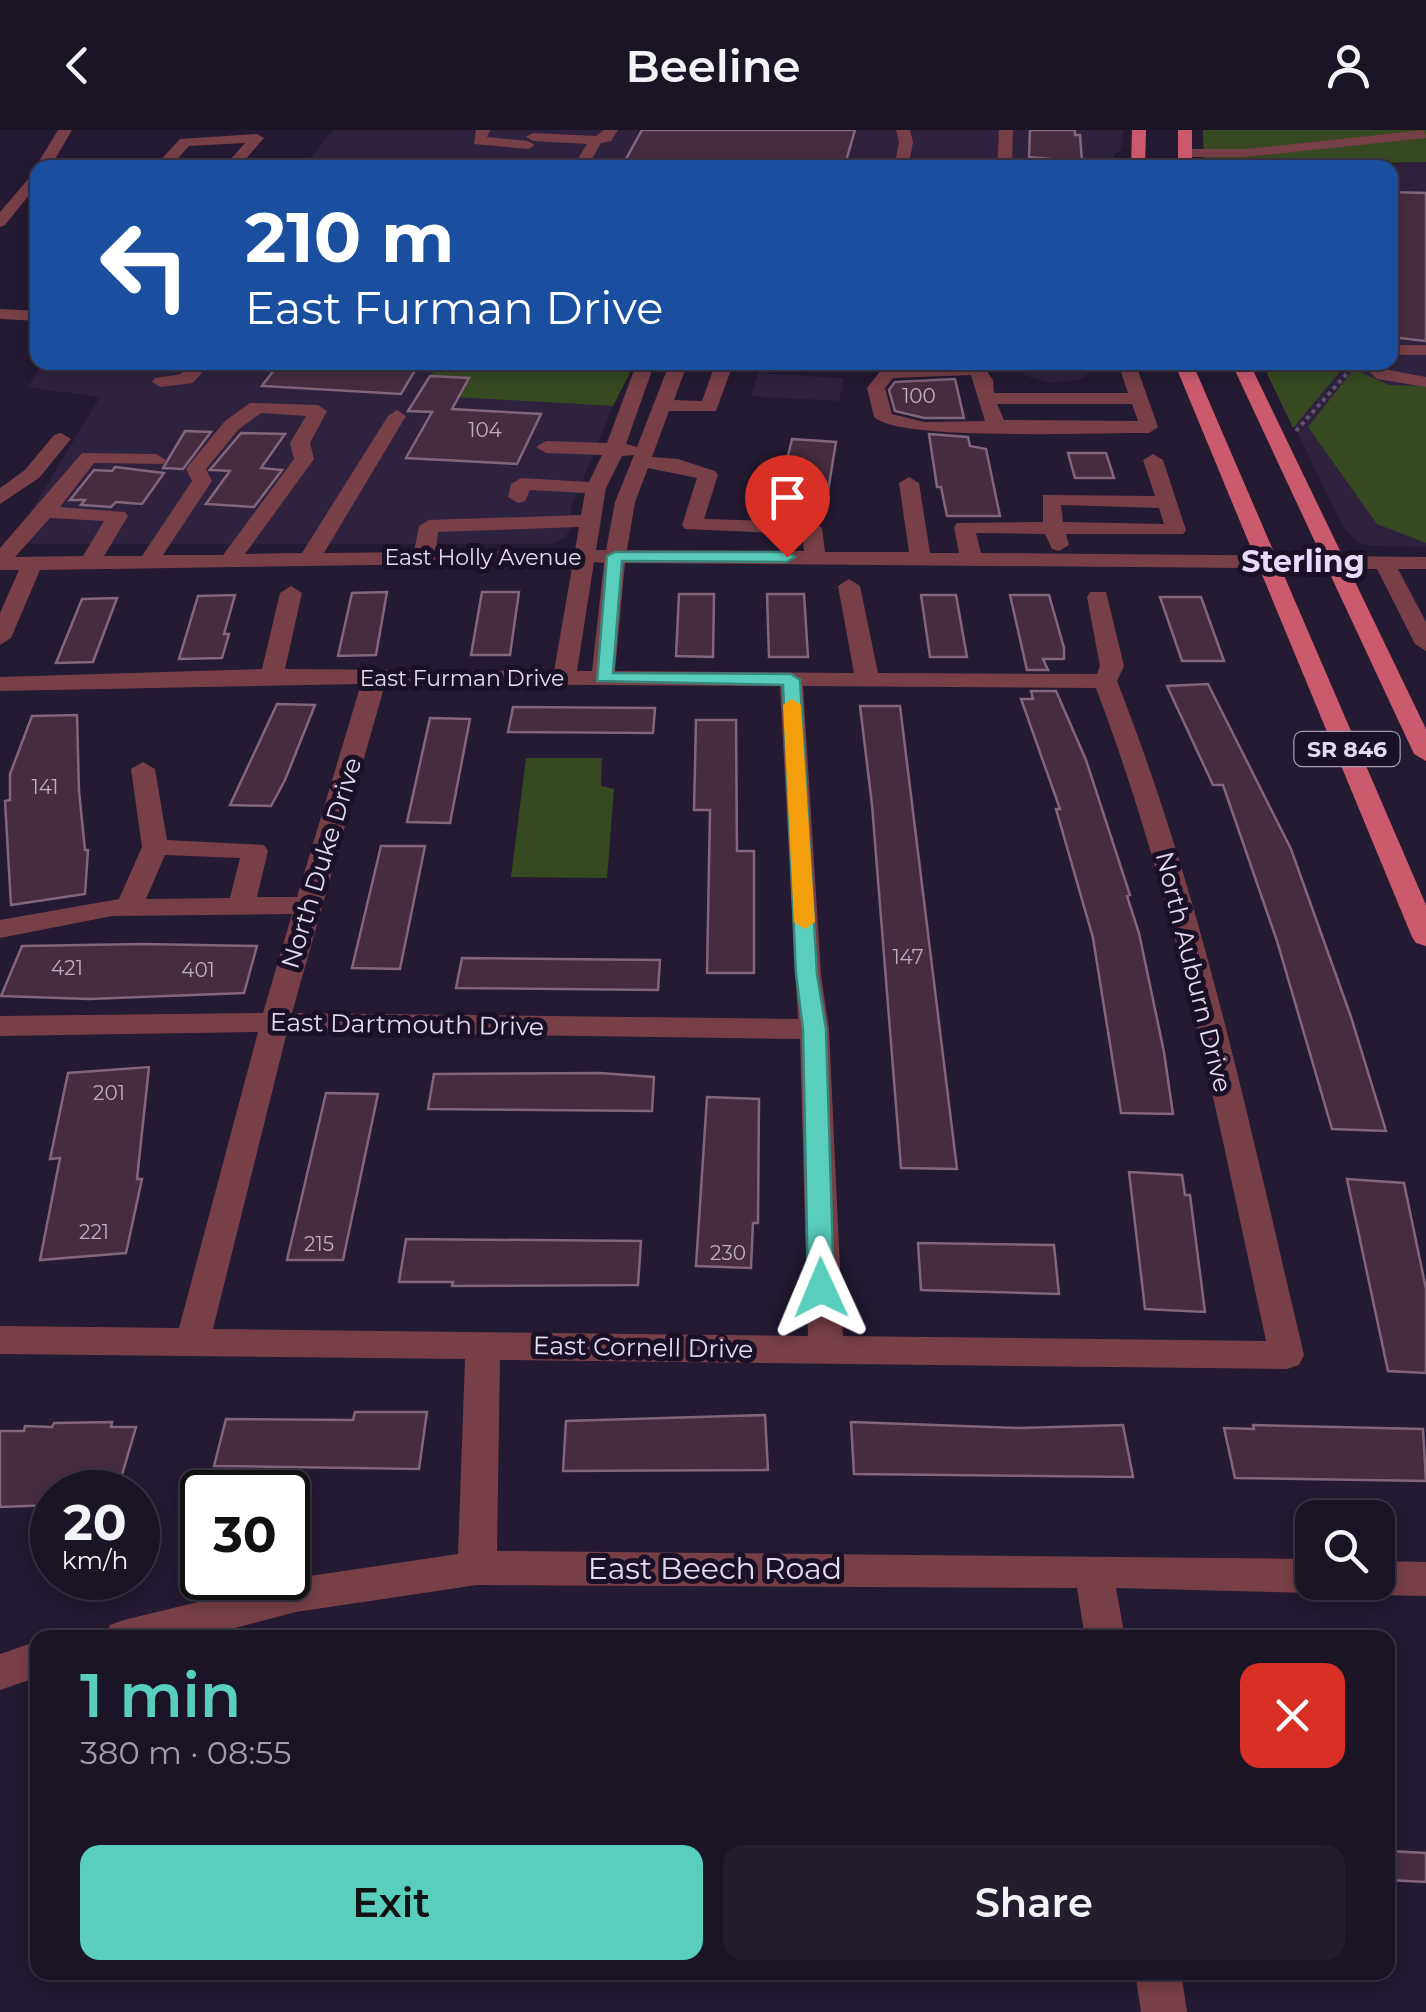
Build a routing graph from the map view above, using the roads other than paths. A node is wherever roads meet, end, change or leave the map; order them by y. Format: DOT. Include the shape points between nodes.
graph roads {
  1 [pos="66,130"];
  2 [pos="483,130"];
  3 [pos="611,130"];
  4 [pos="904,130"];
  5 [pos="1006,130"];
  6 [pos="1139,130"];
  7 [pos="1186,130"];
  8 [pos="1426,134"];
  9 [pos="1404,136"];
  10 [pos="596,140"];
  11 [pos="530,142"];
  12 [pos="1426,152"];
  13 [pos="47,160"];
  14 [pos="167,160"];
  15 [pos="237,160"];
  16 [pos="584,160"];
  17 [pos="902,160"];
  18 [pos="1004,160"];
  19 [pos="1138,160"];
  20 [pos="1186,160"];
  21 [pos="30,185"];
  22 [pos="0,222"];
  23 [pos="0,314"];
  24 [pos="30,316"];
  25 [pos="1398,350"];
  26 [pos="1426,350"];
  27 [pos="195,370"];
  28 [pos="643,370"];
  29 [pos="676,370"];
  30 [pos="725,370"];
  31 [pos="924,370"];
  32 [pos="975,370"];
  33 [pos="1129,370"];
  34 [pos="1186,370"];
  35 [pos="1244,370"];
  36 [pos="1378,370"];
  37 [pos="161,382"];
  38 [pos="1426,382"];
  39 [pos="1136,398"];
  40 [pos="986,399"];
  41 [pos="662,405"];
  42 [pos="397,416"];
  43 [pos="998,426"];
  44 [pos="61,439"];
  45 [pos="546,447"];
  46 [pos="615,449"];
  47 [pos="640,456"];
  48 [pos="156,460"];
  49 [pos="1153,460"];
  50 [pos="909,483"];
  51 [pos="596,488"];
  52 [pos="0,498"];
  53 [pos="1167,502"];
  54 [pos="515,510"];
  55 [pos="45,512"];
  56 [pos="589,521"];
  57 [pos="1054,528"];
  58 [pos="582,556"];
  59 [pos="615,556"];
  60 [pos="499,557"];
  61 [pos="814,557"];
  62 [pos="920,557"];
  63 [pos="971,557"];
  64 [pos="1063,557"];
  65 [pos="310,558"];
  66 [pos="424,558"];
  67 [pos="230,560"];
  68 [pos="148,561"];
  69 [pos="1267,561"];
  70 [pos="33,562"];
  71 [pos="90,562"];
  72 [pos="1336,562"];
  73 [pos="1384,562"];
  74 [pos="0,563"];
  75 [pos="1426,563"];
  76 [pos="849,586"];
  77 [pos="291,593"];
  78 [pos="1098,596"];
  79 [pos="0,638"];
  80 [pos="1426,644"];
  81 [pos="272,676"];
  82 [pos="374,677"];
  83 [pos="603,678"];
  84 [pos="867,678"];
  85 [pos="564,679"];
  86 [pos="791,680"];
  87 [pos="1105,681"];
  88 [pos="0,684"];
  89 [pos="1426,754"];
  90 [pos="143,769"];
  91 [pos="154,848"];
  92 [pos="308,905"];
  93 [pos="241,906"];
  94 [pos="129,908"];
  95 [pos="0,929"];
  96 [pos="1426,937"];
  97 [pos="276,1022"];
  98 [pos="0,1026"];
  99 [pos="814,1029"];
  100 [pos="0,1340"];
  101 [pos="193,1340"];
  102 [pos="484,1345"];
  103 [pos="826,1349"];
  104 [pos="1286,1355"];
  105 [pos="477,1568"];
  106 [pos="1094,1571"];
  107 [pos="1295,1576"];
  108 [pos="1395,1579"];
  109 [pos="1426,1580"];
  110 [pos="156,1630"];
  111 [pos="1104,1630"];
  112 [pos="30,1662"];
  113 [pos="0,1672"];
  114 [pos="1159,1980"];
  115 [pos="1164,2012"];
  1 -- 13 [label="street"];
  2 -- 11 [label="street" via="479,141"];
  3 -- 10 [label="street"];
  4 -- 17 [label="street"];
  5 -- 18 [label="street"];
  6 -- 19 [label="main road"];
  7 -- 20 [label="main road"];
  8 -- 9 [label="street"];
  9 -- 12 [label="street"];
  9 -- 20 [label="street"];
  10 -- 11 [label="street"];
  10 -- 16 [label="street"];
  14 -- 15 [label="street" via="184,142 256,138"];
  21 -- 22 [label="street"];
  23 -- 24 [label="street"];
  25 -- 26 [label="street"];
  27 -- 37 [label="street" via="187,379"];
  28 -- 46 [label="street"];
  29 -- 41 [label="street"];
  30 -- 41 [label="street" via="709,407"];
  31 -- 43 [label="street" via="888,373 876,388 883,418 915,426"];
  32 -- 40 [label="street" via="984,380"];
  33 -- 39 [label="street"];
  34 -- 69 [label="main road, SR 846"];
  35 -- 72 [label="main road, SR 846"];
  36 -- 38 [label="street"];
  39 -- 40 [label="street"];
  39 -- 43 [label="street" via="1149,427"];
  40 -- 43 [label="street"];
  41 -- 47 [label="street"];
  42 -- 65 [label="street"];
  44 -- 52 [label="street"];
  45 -- 46 [label="street"];
  46 -- 47 [label="street"];
  46 -- 51 [label="street"];
  47 -- 59 [label="street"];
  47 -- 61 [label="street" via="708,474 692,525 812,528"];
  48 -- 55 [label="street" via="89,457"];
  49 -- 53 [label="street"];
  50 -- 62 [label="street"];
  51 -- 54 [label="street" via="521,484"];
  51 -- 56 [label="street"];
  53 -- 57 [label="street" via="1050,499"];
  53 -- 57 [label="street" via="1176,530"];
  54 -- 56 [label="street"];
  54 -- 60 [label="street"];
  54 -- 66 [label="street" via="428,526"];
  55 -- 71 [label="street" via="118,516"];
  55 -- 74 [label="street"];
  56 -- 58 [label="street"];
  57 -- 63 [label="street" via="964,528"];
  57 -- 64 [label="street"];
  58 -- 59 [label="street, East Holly Avenue"];
  58 -- 60 [label="street, East Holly Avenue"];
  58 -- 85 [label="street"];
  59 -- 61 [label="street, East Holly Avenue"];
  59 -- 83 [label="street"];
  60 -- 66 [label="street, East Holly Avenue"];
  61 -- 62 [label="street, East Holly Avenue"];
  62 -- 63 [label="street, East Holly Avenue"];
  63 -- 64 [label="street, East Holly Avenue"];
  64 -- 69 [label="street, East Holly Avenue"];
  65 -- 66 [label="street, East Holly Avenue"];
  65 -- 67 [label="street, East Holly Avenue"];
  67 -- 68 [label="street, East Holly Avenue"];
  67 -- 68 [label="street" via="304,459 300,443 318,410 257,407 232,426 196,469 202,482"];
  68 -- 71 [label="street, East Holly Avenue"];
  69 -- 72 [label="street, East Holly Avenue"];
  69 -- 96 [label="main road, SR 846"];
  70 -- 71 [label="street, East Holly Avenue"];
  70 -- 74 [label="street, East Holly Avenue"];
  70 -- 79 [label="street"];
  72 -- 73 [label="street, East Holly Avenue"];
  72 -- 89 [label="main road, SR 846"];
  73 -- 75 [label="street, East Holly Avenue"];
  73 -- 80 [label="street"];
  76 -- 84 [label="street"];
  77 -- 81 [label="street"];
  78 -- 87 [label="street, North Auburn Drive" via="1112,666"];
  81 -- 82 [label="street, East Furman Drive"];
  81 -- 88 [label="street, East Furman Drive"];
  82 -- 85 [label="street, East Furman Drive"];
  82 -- 92 [label="street, North Duke Drive"];
  83 -- 85 [label="street, East Furman Drive"];
  83 -- 86 [label="street, East Furman Drive"];
  84 -- 86 [label="street, East Furman Drive"];
  84 -- 87 [label="street, East Furman Drive"];
  86 -- 99 [label="street"];
  87 -- 104 [label="street, North Auburn Drive" via="1146,787 1197,966"];
  90 -- 91 [label="street"];
  91 -- 93 [label="street" via="255,850"];
  91 -- 94 [label="street"];
  92 -- 93 [label="street"];
  92 -- 97 [label="street, North Duke Drive"];
  93 -- 94 [label="street"];
  94 -- 95 [label="street"];
  97 -- 98 [label="street, East Dartmouth Drive"];
  97 -- 99 [label="street, East Dartmouth Drive"];
  97 -- 101 [label="street, North Duke Drive"];
  99 -- 103 [label="street"];
  100 -- 101 [label="street, East Cornell Drive"];
  101 -- 102 [label="street, East Cornell Drive"];
  102 -- 103 [label="street, East Cornell Drive"];
  102 -- 105 [label="street"];
  103 -- 104 [label="street, East Cornell Drive"];
  105 -- 106 [label="street, East Beech Road"];
  105 -- 110 [label="street, East Beech Road" via="296,1595"];
  106 -- 107 [label="street, East Beech Road"];
  106 -- 111 [label="street"];
  108 -- 109 [label="street"];
  112 -- 113 [label="street"];
  114 -- 115 [label="street"];
}
